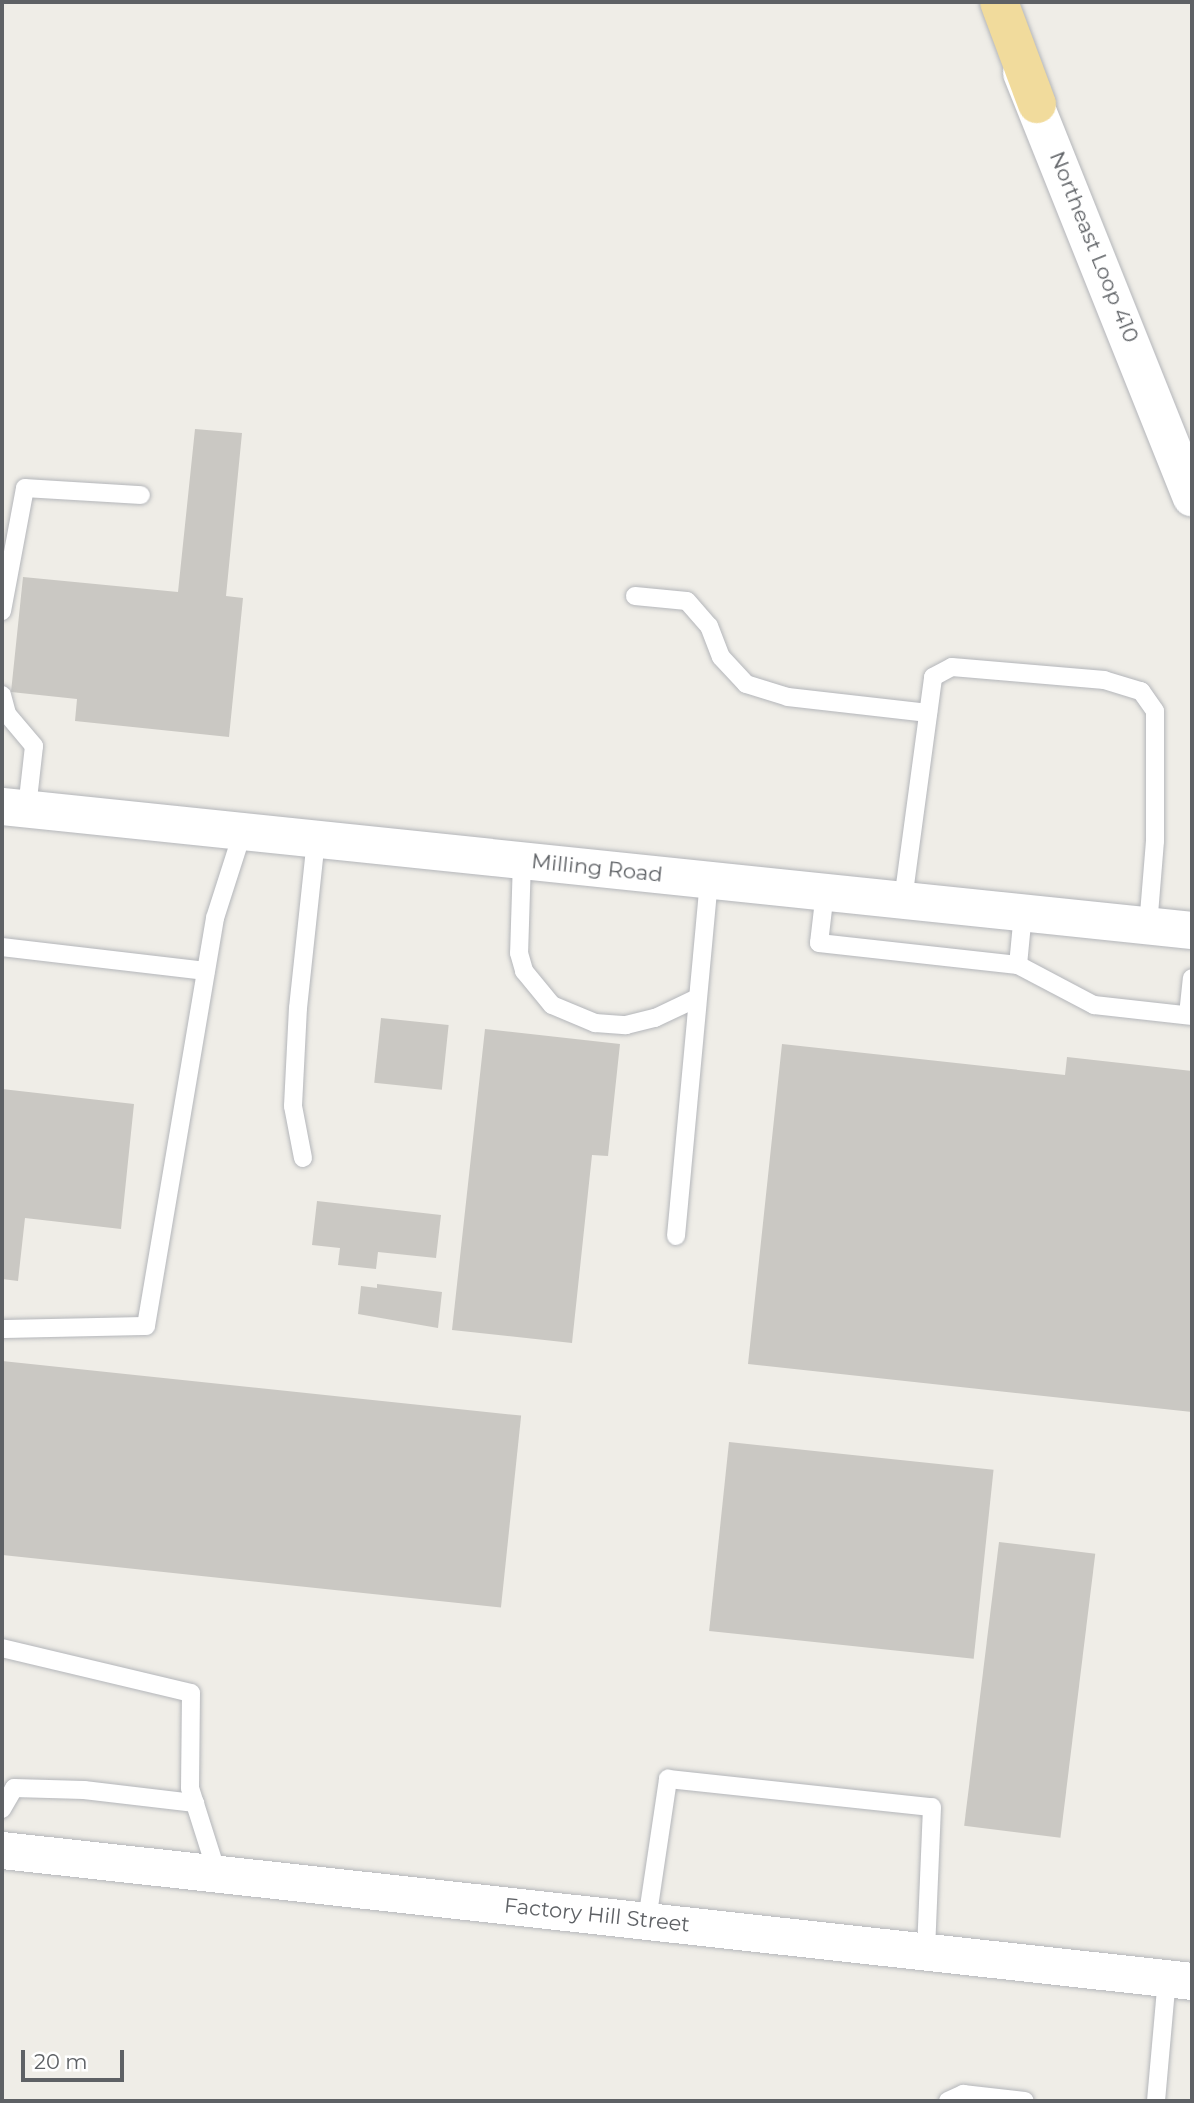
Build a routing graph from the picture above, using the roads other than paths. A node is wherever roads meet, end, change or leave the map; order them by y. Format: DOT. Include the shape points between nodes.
graph roads {
  1 [pos="986,2"];
  2 [pos="999,2"];
  3 [pos="1037,104"];
  4 [pos="141,495"];
  5 [pos="1192,496"];
  6 [pos="635,596"];
  7 [pos="2,611"];
  8 [pos="2,695"];
  9 [pos="928,713"];
  10 [pos="14,807"];
  11 [pos="243,831"];
  12 [pos="316,839"];
  13 [pos="522,860"];
  14 [pos="709,880"];
  15 [pos="825,892"];
  16 [pos="903,900"];
  17 [pos="1023,912"];
  18 [pos="1148,926"];
  19 [pos="1192,930"];
  20 [pos="2,947"];
  21 [pos="1018,965"];
  22 [pos="206,971"];
  23 [pos="1192,978"];
  24 [pos="696,998"];
  25 [pos="1190,1016"];
  26 [pos="303,1158"];
  27 [pos="676,1236"];
  28 [pos="2,1329"];
  29 [pos="2,1648"];
  30 [pos="195,1803"];
  31 [pos="2,1809"];
  32 [pos="2,1850"];
  33 [pos="217,1874"];
  34 [pos="647,1920"];
  35 [pos="926,1950"];
  36 [pos="1180,1979"];
  37 [pos="948,2101"];
  38 [pos="1026,2101"];
  39 [pos="1156,2101"];
  1 -- 3 [label="main road, Northeast Loop 410"];
  2 -- 3 [label="highway"];
  3 -- 5 [label="main road, Northeast Loop 410"];
  4 -- 7 [label="lane" via="25,488"];
  6 -- 9 [label="lane" via="687,601 709,626 721,657 746,684 788,698"];
  8 -- 10 [label="lane" via="7,714 34,746"];
  9 -- 16 [label="lane"];
  9 -- 18 [label="lane" via="933,677 951,667 1104,680 1141,691 1156,711 1156,841"];
  10 -- 11 [label="street, Milling Road"];
  11 -- 12 [label="street, Milling Road"];
  11 -- 22 [label="lane" via="215,918"];
  12 -- 13 [label="street, Milling Road"];
  12 -- 26 [label="lane" via="293,1106"];
  13 -- 14 [label="street, Milling Road"];
  13 -- 24 [label="lane" via="519,953 524,971 552,1005 595,1023 626,1025 655,1018"];
  14 -- 15 [label="street, Milling Road"];
  14 -- 24 [label="lane"];
  15 -- 16 [label="street, Milling Road"];
  15 -- 21 [label="lane" via="819,943"];
  16 -- 17 [label="street, Milling Road"];
  17 -- 18 [label="street, Milling Road"];
  17 -- 21 [label="lane"];
  18 -- 19 [label="street, Milling Road"];
  20 -- 22 [label="lane"];
  21 -- 25 [label="lane" via="1094,1005"];
  22 -- 28 [label="lane" via="146,1326"];
  23 -- 25 [label="lane"];
  24 -- 27 [label="lane"];
  29 -- 30 [label="lane" via="191,1693 190,1788"];
  30 -- 31 [label="lane" via="84,1790 14,1788"];
  30 -- 33 [label="lane"];
  32 -- 33 [label="street, Factory Hill Street"];
  33 -- 34 [label="street, Factory Hill Street"];
  34 -- 35 [label="street, Factory Hill Street"];
  34 -- 35 [label="lane" via="668,1779 932,1807"];
  35 -- 36 [label="street, Factory Hill Street"];
  36 -- 39 [label="lane"];
  37 -- 38 [label="lane" via="963,2094"];
}
